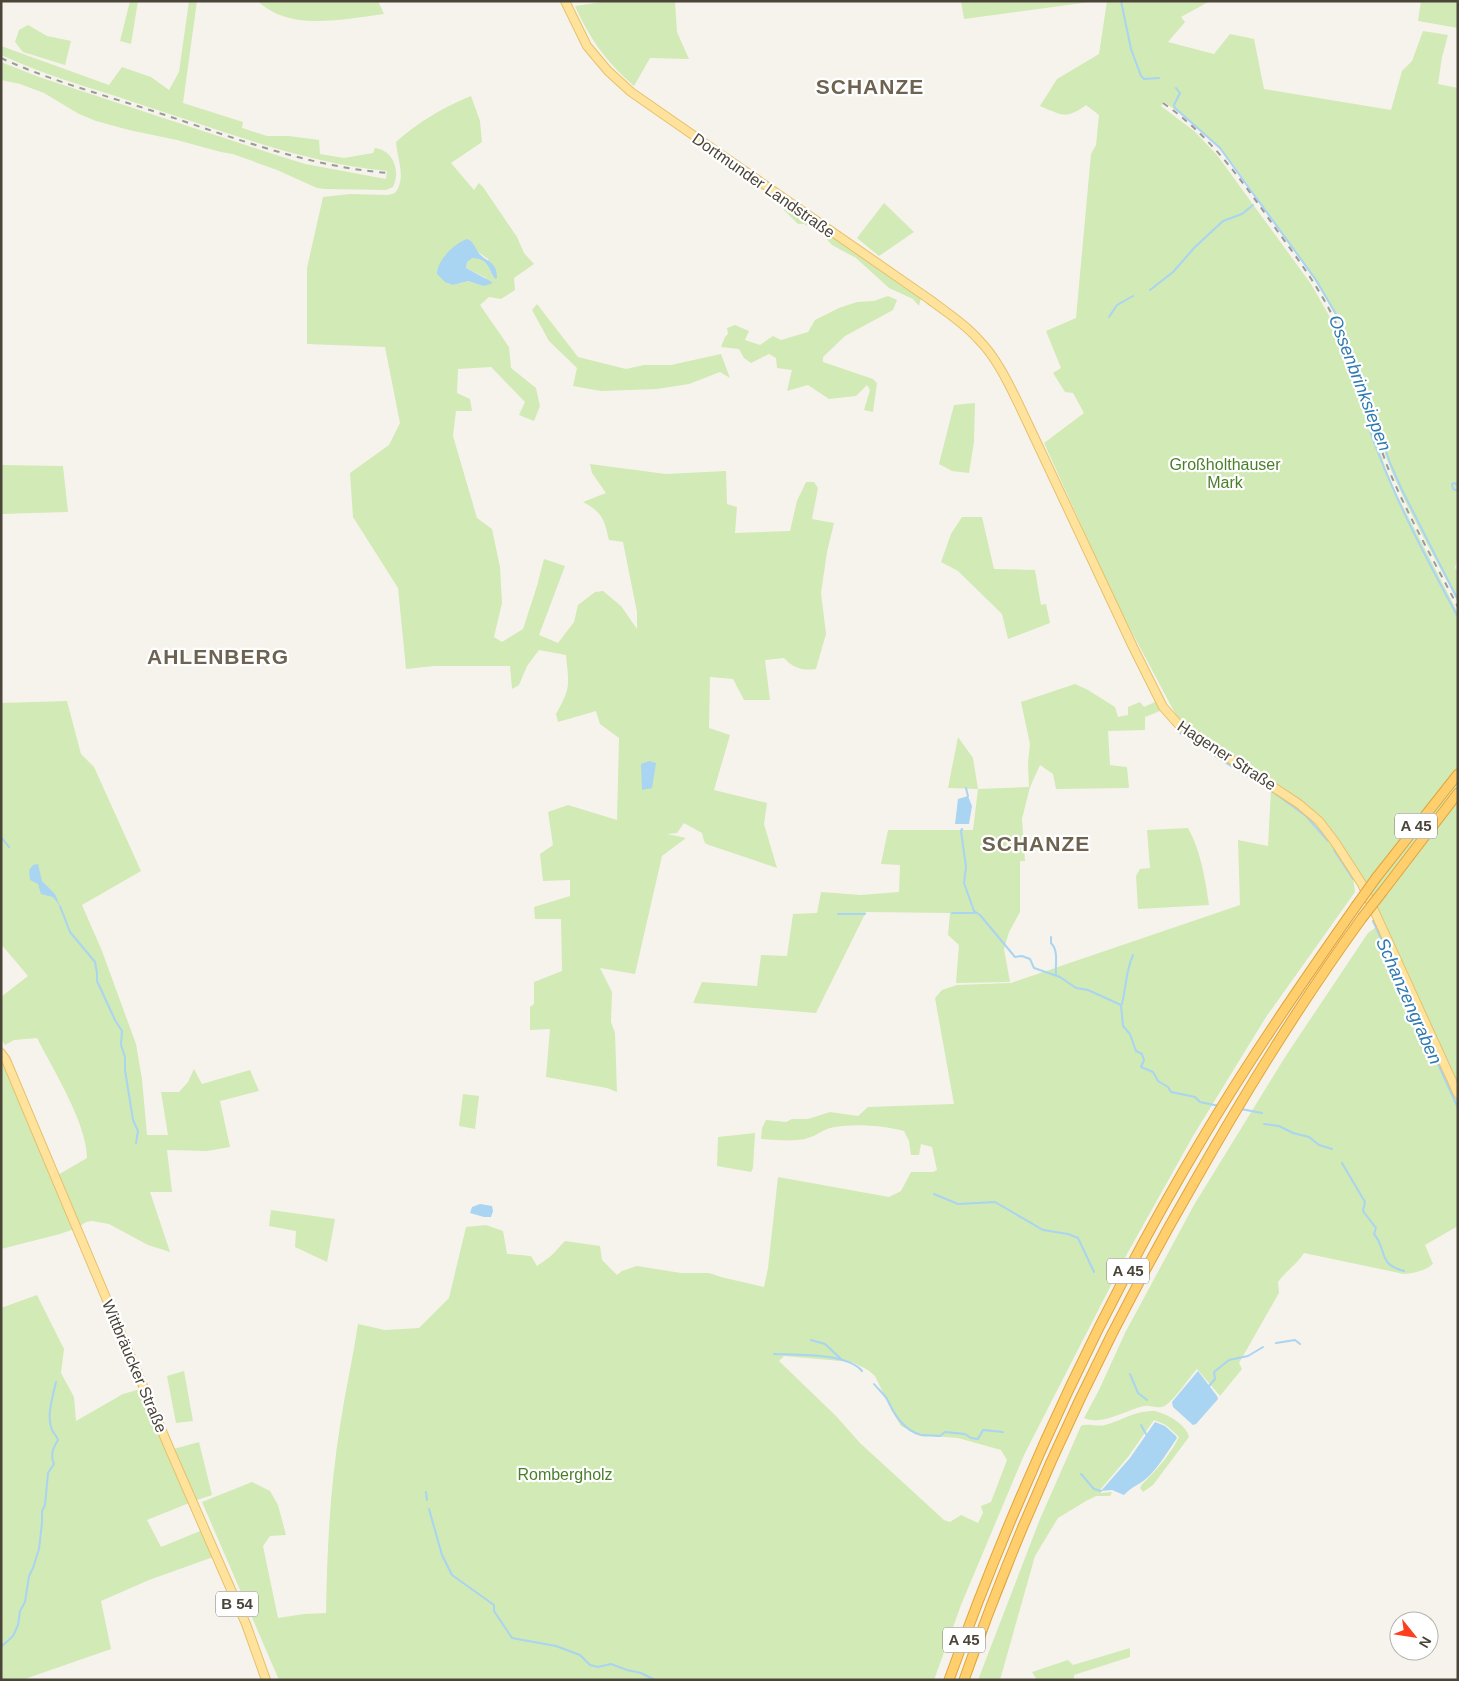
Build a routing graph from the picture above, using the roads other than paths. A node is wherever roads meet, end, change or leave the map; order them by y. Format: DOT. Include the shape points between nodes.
graph roads {
  1 [pos="565,1"];
  2 [pos="986,349"];
  3 [pos="1458,774"];
  4 [pos="1458,794"];
  5 [pos="1366,892"];
  6 [pos="1,1052"];
  7 [pos="1458,1094"];
  8 [pos="266,1680"];
  9 [pos="949,1680"];
  10 [pos="964,1680"];
  1 -- 2 [label="main road, Dortmunder Landstraße" via="587,46 631,92 929,300 969,330"];
  2 -- 5 [label="main road, Hagener Straße" via="1014,395 1163,707 1179,725 1299,804 1319,821 1348,860"];
  3 -- 5 [label="highway, A 45, bridge"];
  4 -- 10 [label="highway, A 45, bridge" via="1362,918 1292,1020 1140,1278 1066,1428 1008,1562"];
  5 -- 7 [label="main road, Hagener Straße"];
  5 -- 9 [label="highway, A 45, bridge" via="1251,1060 1201,1140 1110,1305 1052,1423 995,1558"];
  6 -- 8 [label="main road, Wittbräucker Straße / B 54" via="246,1624"];
}
